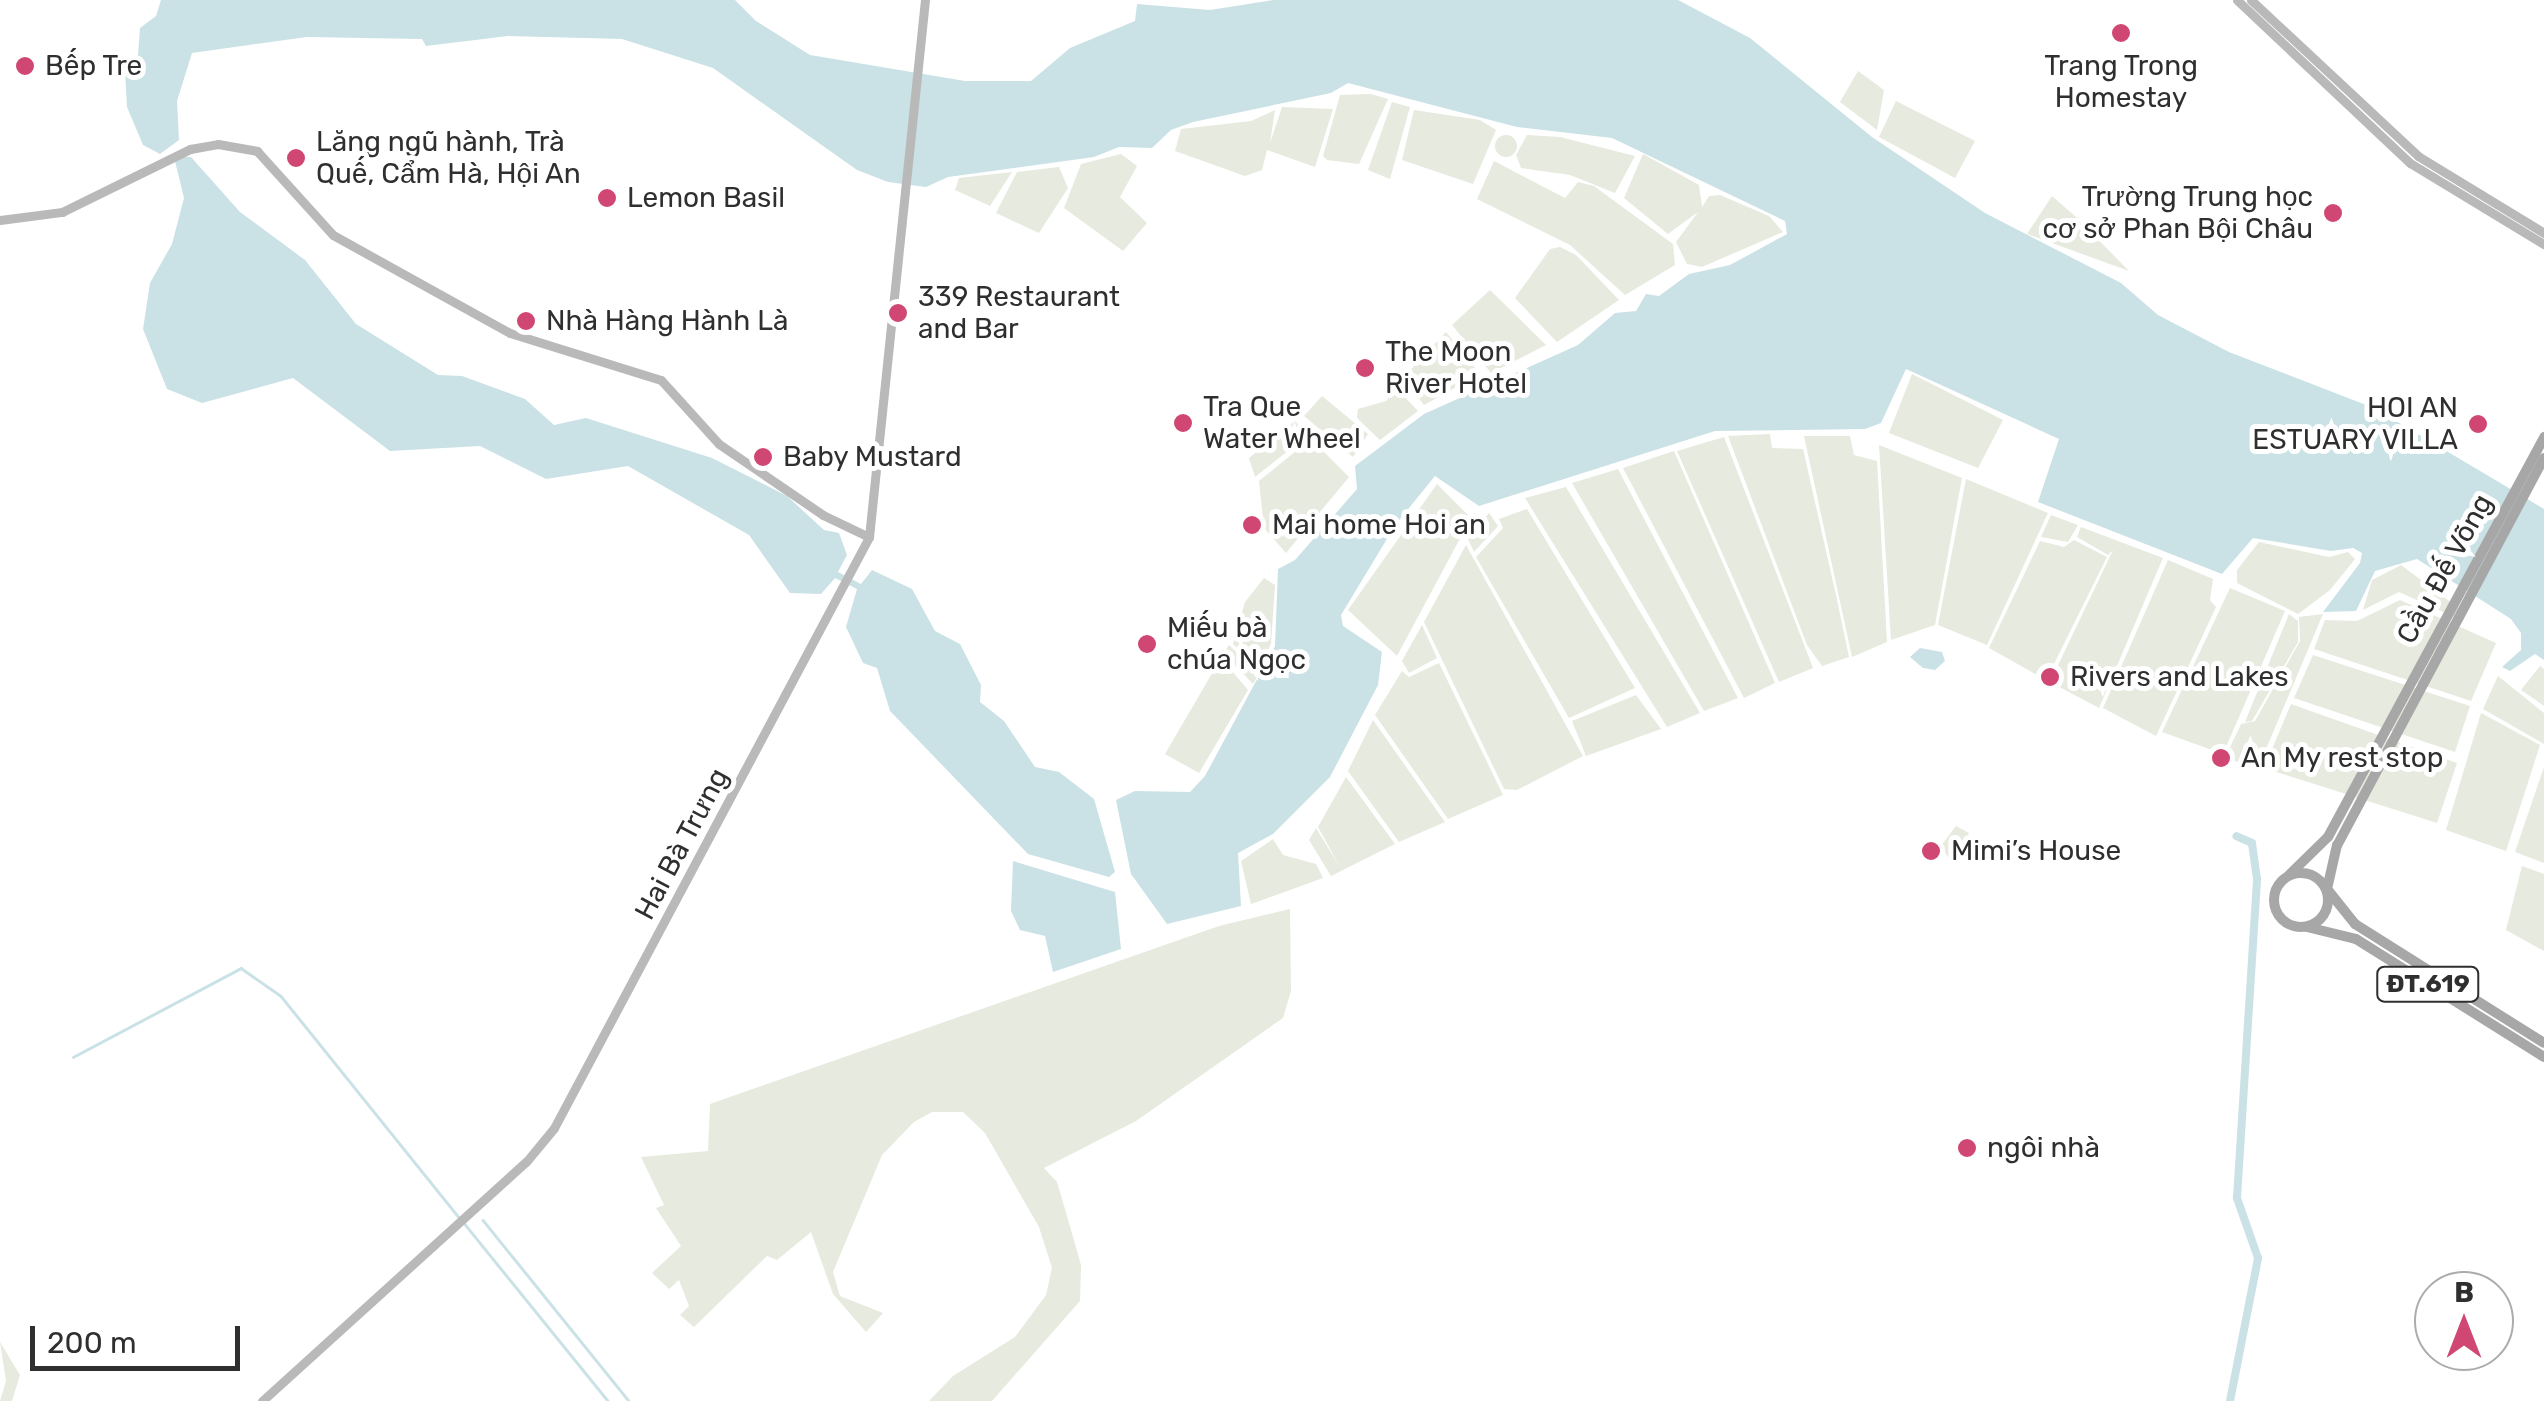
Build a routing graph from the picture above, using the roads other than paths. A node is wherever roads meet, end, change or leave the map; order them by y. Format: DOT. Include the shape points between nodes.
graph roads {
  1 [pos="926,0"];
  2 [pos="2237,0"];
  3 [pos="2251,0"];
  4 [pos="2428,170"];
  5 [pos="0,220"];
  6 [pos="2544,234"];
  7 [pos="2544,244"];
  8 [pos="2544,437"];
  9 [pos="2538,462"];
  10 [pos="869,537"];
  11 [pos="2404,700"];
  12 [pos="2288,875"];
  13 [pos="2327,889"];
  14 [pos="2307,927"];
  15 [pos="2544,1044"];
  16 [pos="2544,1057"];
  17 [pos="262,1401"];
  1 -- 10 [label="street, Hai Bà Trưng"];
  2 -- 4 [label="street"];
  3 -- 4 [label="street"];
  4 -- 6 [label="street"];
  4 -- 7 [label="street"];
  5 -- 10 [label="street" via="62,212 190,149 218,144 256,151 332,235 510,333 661,380 719,444 823,515"];
  8 -- 9 [label="main road, Cầu Đế Võng"];
  9 -- 11 [label="main road, Cầu Đế Võng"];
  10 -- 17 [label="street, Hai Bà Trưng" via="554,1128 526,1162"];
  11 -- 12 [label="main road" via="2323,845"];
  11 -- 13 [label="main road" via="2337,845"];
  12 -- 13 [label="main road" via="2314,875"];
  12 -- 14 [label="main road" via="2276,886 2276,912 2288,924"];
  13 -- 14 [label="main road" via="2323,916"];
  13 -- 15 [label="main road, ĐT.619" via="2355,924"];
  14 -- 16 [label="main road, ĐT.619" via="2356,940"];
}
